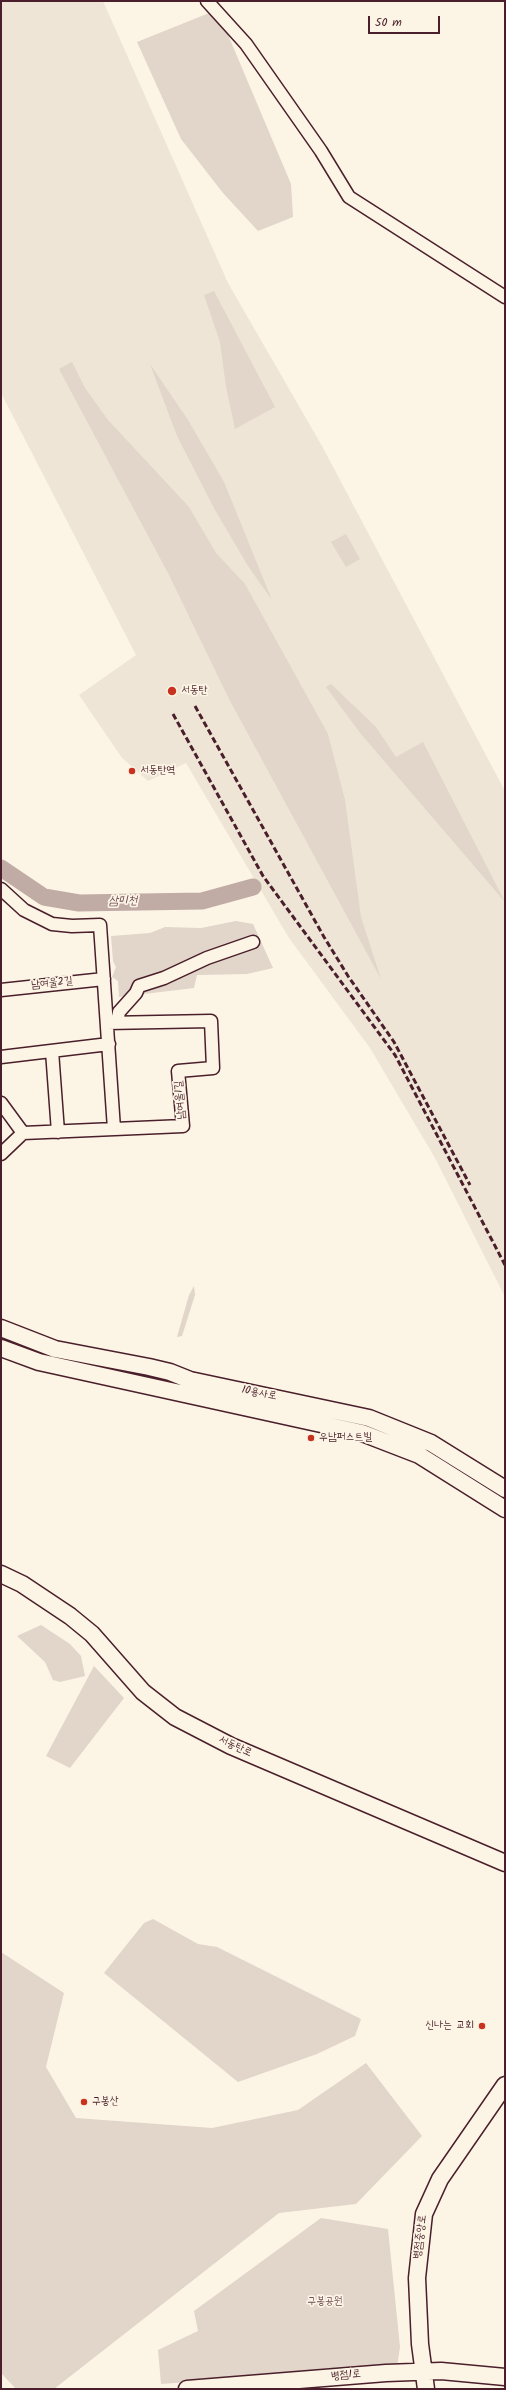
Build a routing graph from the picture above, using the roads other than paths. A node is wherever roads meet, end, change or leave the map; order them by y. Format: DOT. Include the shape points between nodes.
graph roads {
  1 [pos="207,1"];
  2 [pos="505,298"];
  3 [pos="1,889"];
  4 [pos="253,942"];
  5 [pos="104,979"];
  6 [pos="1,990"];
  7 [pos="112,1023"];
  8 [pos="108,1044"];
  9 [pos="52,1051"];
  10 [pos="1,1057"];
  11 [pos="1,1103"];
  12 [pos="114,1129"];
  13 [pos="58,1132"];
  14 [pos="23,1133"];
  15 [pos="1,1154"];
  16 [pos="1,1328"];
  17 [pos="1,1348"];
  18 [pos="170,1372"];
  19 [pos="167,1389"];
  20 [pos="505,1479"];
  21 [pos="505,1489"];
  22 [pos="505,1496"];
  23 [pos="505,1509"];
  24 [pos="1,1574"];
  25 [pos="505,1863"];
  26 [pos="505,2085"];
  27 [pos="424,2372"];
  28 [pos="505,2376"];
  29 [pos="187,2389"];
  30 [pos="426,2389"];
  1 -- 2 [label="street" via="246,44 321,151 349,197"];
  3 -- 5 [label="street" via="24,910 52,924 100,925"];
  4 -- 7 [label="street" via="139,986"];
  5 -- 6 [label="street, 남여울2길"];
  5 -- 7 [label="street"];
  7 -- 8 [label="street"];
  7 -- 12 [label="street, 남여울1길" via="211,1021 213,1068 178,1070 183,1126"];
  8 -- 9 [label="street"];
  8 -- 12 [label="street"];
  9 -- 10 [label="street"];
  9 -- 13 [label="street"];
  11 -- 14 [label="street"];
  12 -- 13 [label="street, 남여울1길"];
  13 -- 14 [label="street, 남여울1길"];
  14 -- 15 [label="street"];
  16 -- 18 [label="street, 10용사로" via="55,1349"];
  17 -- 19 [label="street, 10용사로" via="39,1362"];
  18 -- 20 [label="street" via="192,1372 349,1401 386,1413 451,1444"];
  18 -- 21 [label="street, 10용사로" via="190,1380 351,1412 386,1423 431,1443"];
  19 -- 22 [label="street, 10용사로" via="189,1388 382,1428 427,1448"];
  19 -- 23 [label="street, 10용사로" via="188,1396 362,1433 392,1443 446,1470"];
  24 -- 25 [label="street, 서동탄로" via="22,1584 70,1616 92,1634 144,1692 175,1716 231,1746"];
  26 -- 27 [label="street, 병점중앙로" via="440,2178 424,2214 417,2278"];
  27 -- 28 [label="street, 병점1로"];
  27 -- 29 [label="street, 병점1로"];
  27 -- 30 [label="street, 병점중앙로"];
}
